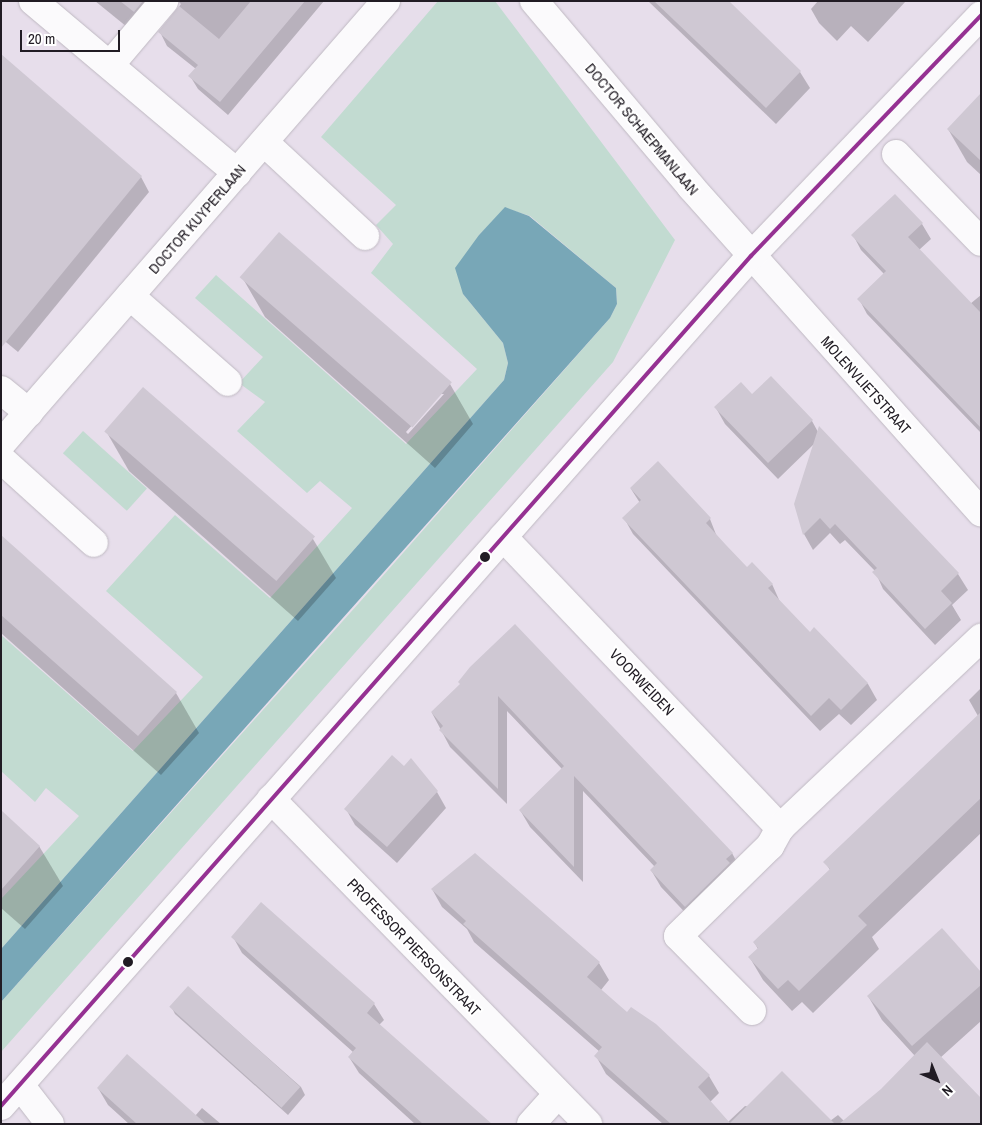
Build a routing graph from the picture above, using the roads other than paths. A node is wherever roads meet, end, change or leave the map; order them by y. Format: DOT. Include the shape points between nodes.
graph roads {
  1 [pos="33,1"];
  2 [pos="164,1"];
  3 [pos="386,1"];
  4 [pos="534,1"];
  5 [pos="981,16"];
  6 [pos="110,65"];
  7 [pos="264,142"];
  8 [pos="896,154"];
  9 [pos="237,173"];
  10 [pos="365,236"];
  11 [pos="981,242"];
  12 [pos="751,256"];
  13 [pos="130,296"];
  14 [pos="228,382"];
  15 [pos="1,390"];
  16 [pos="28,412"];
  17 [pos="1,444"];
  18 [pos="1,459"];
  19 [pos="981,512"];
  20 [pos="503,537"];
  21 [pos="94,543"];
  22 [pos="981,638"];
  23 [pos="270,800"];
  24 [pos="780,828"];
  25 [pos="752,1012"];
  26 [pos="20,1085"];
  27 [pos="558,1094"];
  28 [pos="1,1106"];
  29 [pos="50,1124"];
  30 [pos="530,1124"];
  31 [pos="588,1124"];
  1 -- 6 [label="street"];
  2 -- 6 [label="street"];
  3 -- 7 [label="street, DOCTOR KUYPERLAAN"];
  4 -- 12 [label="street, DOCTOR SCHAEPMANLAAN"];
  5 -- 12 [label="street"];
  6 -- 9 [label="street"];
  7 -- 9 [label="street, DOCTOR KUYPERLAAN"];
  7 -- 10 [label="street"];
  8 -- 11 [label="street"];
  9 -- 13 [label="street, DOCTOR KUYPERLAAN"];
  12 -- 19 [label="street, MOLENVLIETSTRAAT"];
  12 -- 20 [label="street"];
  13 -- 14 [label="street"];
  13 -- 16 [label="street, DOCTOR KUYPERLAAN"];
  15 -- 16 [label="street"];
  16 -- 17 [label="street, DOCTOR KUYPERLAAN"];
  18 -- 21 [label="street"];
  20 -- 23 [label="street"];
  20 -- 24 [label="street, VOORWEIDEN"];
  22 -- 24 [label="street"];
  23 -- 26 [label="street"];
  23 -- 27 [label="street, PROFESSOR PIERSONSTRAAT"];
  24 -- 25 [label="street" via="770,846 678,936"];
  26 -- 28 [label="street"];
  26 -- 29 [label="street"];
  27 -- 30 [label="street"];
  27 -- 31 [label="street, PROFESSOR PIERSONSTRAAT"];
}
